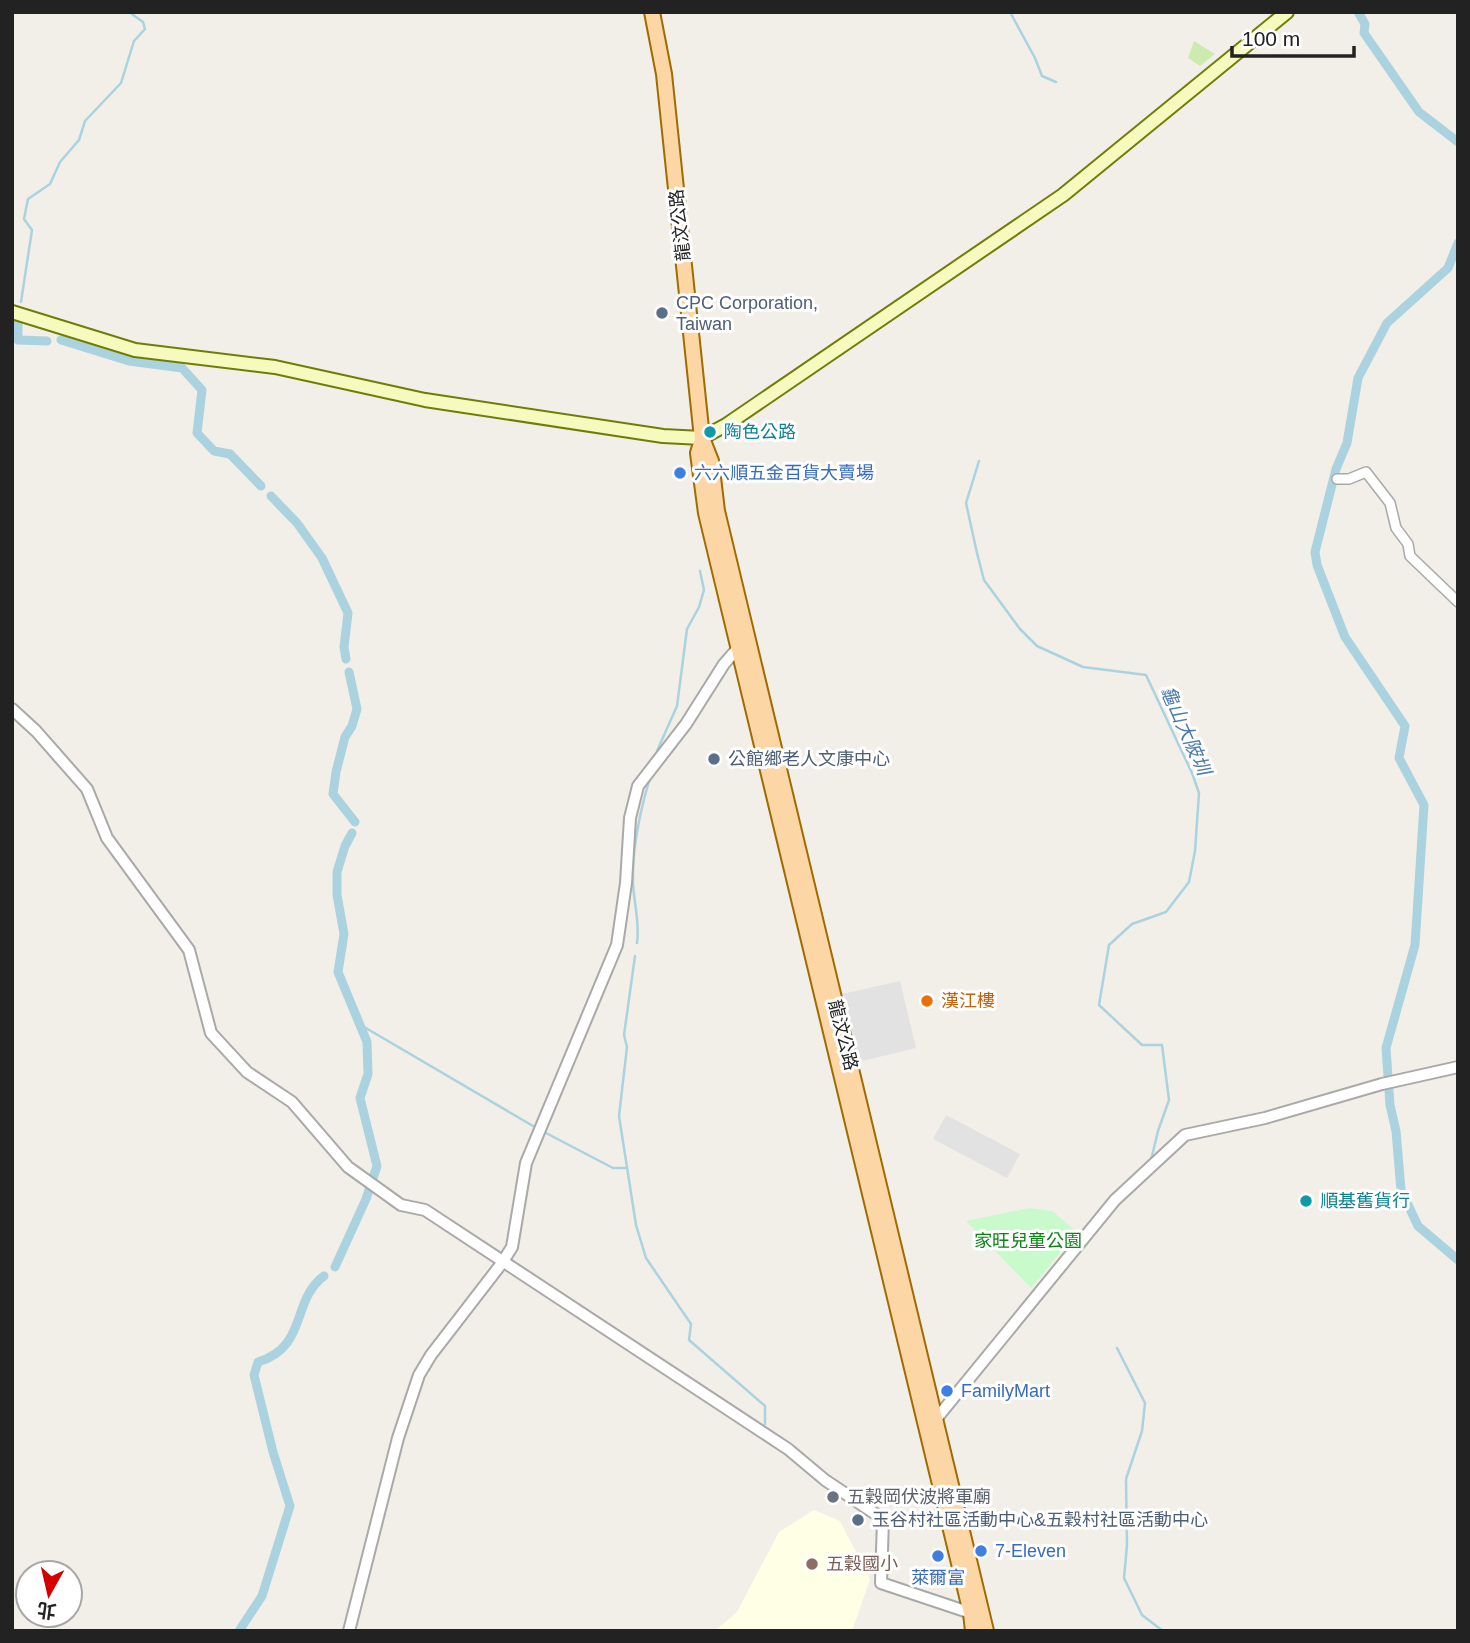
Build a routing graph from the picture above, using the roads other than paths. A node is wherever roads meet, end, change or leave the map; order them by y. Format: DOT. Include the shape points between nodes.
graph roads {
  1 [pos="652,12"];
  2 [pos="1287,12"];
  3 [pos="12,313"];
  4 [pos="702,439"];
  5 [pos="1337,479"];
  6 [pos="1458,602"];
  7 [pos="743,646"];
  8 [pos="12,709"];
  9 [pos="1458,1067"];
  10 [pos="502,1263"];
  11 [pos="932,1425"];
  12 [pos="980,1620"];
  13 [pos="349,1631"];
  14 [pos="973,1631"];
  1 -- 4 [label="main road, 龍汶公路" via="664,74"];
  2 -- 4 [label="main road" via="1045,208"];
  3 -- 4 [label="main road" via="135,350 275,367 425,400"];
  4 -- 7 [label="main road, 龍汶公路" via="698,453 706,513"];
  5 -- 6 [label="street" via="1349,480 1366,472 1390,503 1410,556"];
  7 -- 10 [label="street" via="724,664 686,724 638,786 630,818 617,945 526,1163 512,1247"];
  7 -- 11 [label="main road, 龍汶公路"];
  8 -- 10 [label="street" via="86,789 107,838 189,950 211,1033 247,1072 292,1102 348,1167 401,1205 425,1210"];
  9 -- 11 [label="street" via="1185,1135 1115,1200"];
  10 -- 12 [label="street" via="788,1449 883,1519 881,1583"];
  10 -- 13 [label="street" via="419,1376 398,1438"];
  11 -- 12 [label="main road, 龍汶公路"];
  12 -- 14 [label="main road, 龍汶公路"];
}
